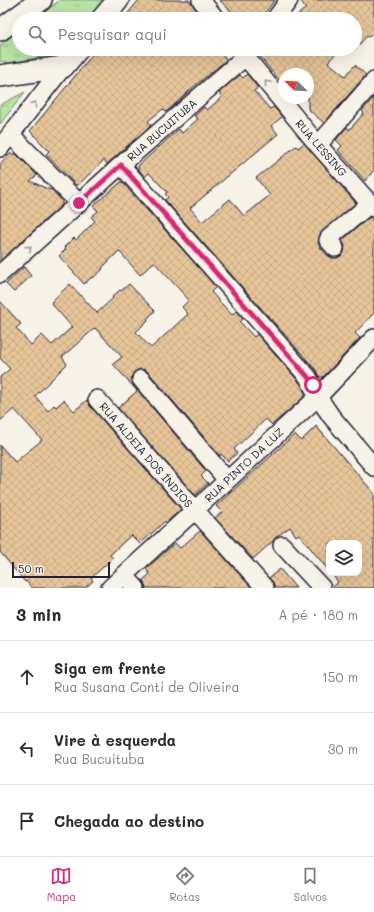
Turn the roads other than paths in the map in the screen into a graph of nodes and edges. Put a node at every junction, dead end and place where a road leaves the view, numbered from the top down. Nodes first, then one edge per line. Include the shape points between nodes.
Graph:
1 (41, 0) edge
2 (118, 0) edge
3 (201, 0) edge
4 (289, 0) edge
5 (25, 12) edge
6 (108, 12) edge
7 (210, 12) edge
8 (280, 12) edge
9 (12, 21) edge
10 (0, 30) edge
11 (72, 56) edge
12 (241, 56) edge
13 (248, 56) edge
14 (63, 67) junction
15 (1, 75) edge
16 (374, 81) edge
17 (5, 141) edge
18 (318, 145) junction
19 (121, 165) junction
20 (79, 203) junction
21 (372, 206) edge
22 (334, 248) dead end
23 (0, 274) edge
24 (374, 338) edge
25 (141, 379) dead end
26 (318, 397) junction
27 (97, 399) dead end
28 (374, 467) edge
29 (227, 480) junction
30 (194, 510) junction
31 (282, 545) dead end
32 (124, 575) junction
33 (110, 588) edge
34 (136, 588) edge
35 (265, 588) edge
36 (322, 588) edge

1 - 5 main road
2 - 6 main road
3 - 7 street
4 - 8 street
9 - 10 main road
11 - 14 main road
12 - 19 street, RUA BUCUITUBA
18 -> 13 street, RUA LESSING
14 - 15 main road
17 -> 14 street
16 - 18 street
17 - 20 street
18 - 21 street, RUA LESSING
19 - 20 street, RUA BUCUITUBA
19 - 26 street via 308,377
23 -> 20 street, RUA BUCUITUBA
21 - 22 street via 328,238
24 - 26 street, RUA PINTO DA LUZ
25 - 29 street
26 - 28 street
26 - 29 street, RUA PINTO DA LUZ
27 - 30 street, RUA ALDEIA DOS ÍNDIOS
29 - 30 street, RUA PINTO DA LUZ
30 - 32 street, RUA PINTO DA LUZ
30 - 35 street, RUA ALDEIA DOS ÍNDIOS
31 - 36 street
32 - 33 street, RUA PINTO DA LUZ
32 - 34 street

